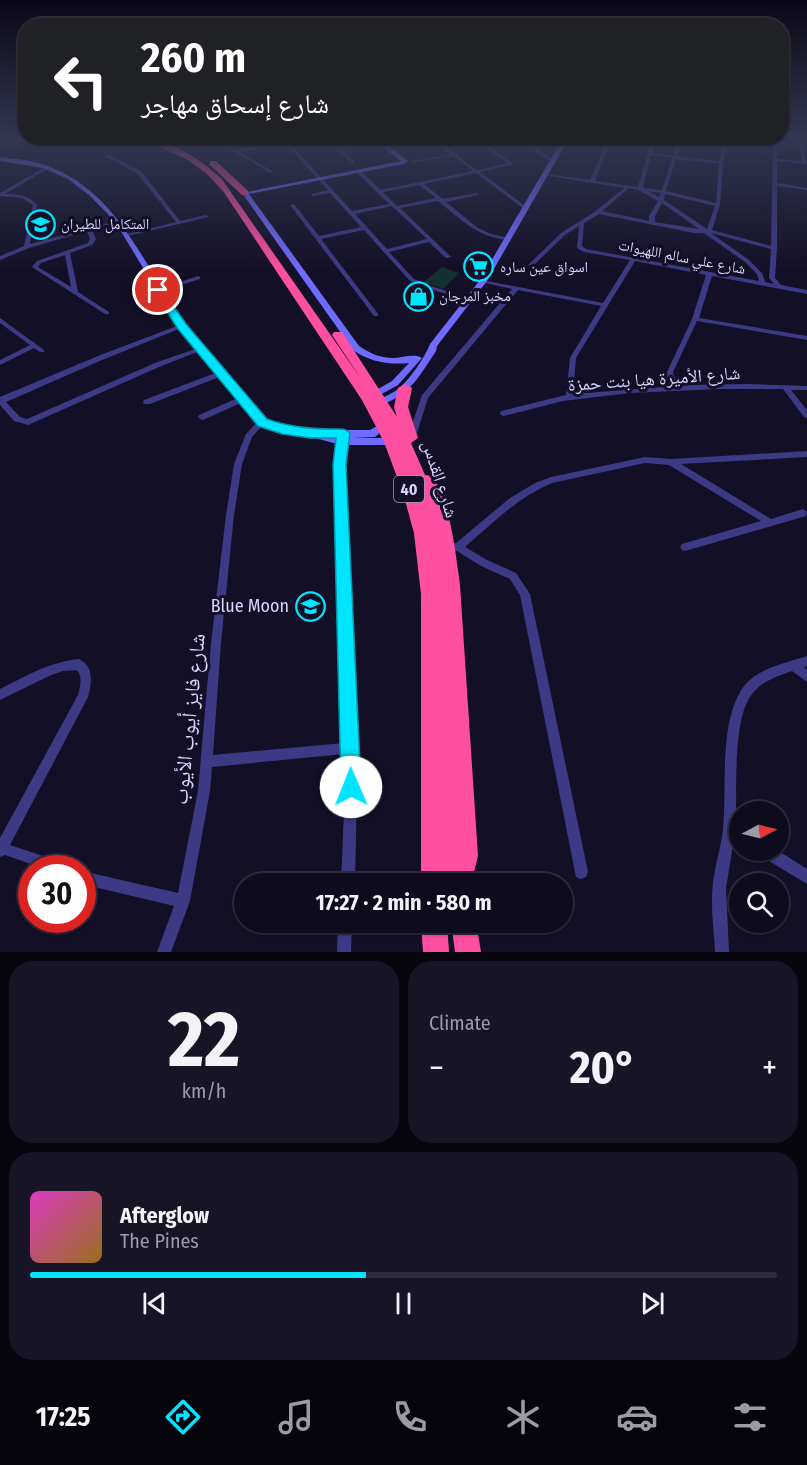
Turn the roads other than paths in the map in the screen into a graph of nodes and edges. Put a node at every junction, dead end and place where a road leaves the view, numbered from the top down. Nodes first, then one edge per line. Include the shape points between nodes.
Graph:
1 (21, 182) edge
2 (75, 182) edge
3 (147, 182) edge
4 (221, 182) edge
5 (233, 182) edge
6 (305, 182) edge
7 (324, 182) edge
8 (372, 182) edge
9 (490, 182) edge
10 (542, 182) edge
11 (595, 182) edge
12 (642, 182) edge
13 (667, 182) edge
14 (720, 182) edge
15 (420, 183) joint
16 (775, 184) joint
17 (628, 187) junction
18 (640, 189) junction
19 (807, 189) edge
20 (382, 191) junction
21 (332, 192) junction
22 (663, 192) junction
23 (0, 194) edge
24 (476, 194) dead end
25 (246, 195) junction
26 (314, 195) dead end
27 (441, 200) junction
28 (661, 200) junction
29 (292, 205) dead end
30 (718, 205) junction
31 (396, 206) junction
32 (526, 208) junction
33 (598, 212) junction
34 (351, 213) junction
35 (206, 217) dead end
36 (117, 221) junction
37 (582, 221) junction
38 (652, 222) junction
39 (179, 223) junction
40 (364, 228) junction
41 (89, 229) junction
42 (706, 232) junction
43 (129, 235) junction
44 (318, 238) junction
45 (508, 239) junction
46 (431, 240) junction
47 (27, 247) junction
48 (774, 248) junction
49 (67, 252) junction
50 (386, 252) junction
51 (448, 257) dead end
52 (0, 258) edge
53 (632, 261) junction
54 (531, 265) dead end
55 (709, 275) junction
56 (198, 278) dead end
57 (483, 281) junction
58 (762, 284) junction
59 (779, 287) junction
60 (515, 289) junction
61 (158, 290) junction
62 (807, 292) edge
63 (75, 293) junction
64 (470, 300) junction
65 (605, 305) junction
66 (107, 313) dead end
67 (376, 315) dead end
68 (695, 319) junction
69 (0, 320) edge
70 (182, 326) junction
71 (807, 338) edge
72 (33, 346) junction
73 (433, 346) junction
74 (200, 349) junction
75 (42, 351) dead end
76 (418, 358) junction
77 (0, 363) edge
78 (220, 374) junction
79 (784, 387) junction
80 (807, 387) edge
81 (405, 388) junction
82 (681, 388) junction
83 (569, 398) junction
84 (242, 399) junction
85 (375, 400) junction
86 (1, 401) edge
87 (147, 402) dead end
88 (504, 413) dead end
89 (807, 415) edge
90 (202, 417) dead end
91 (262, 422) junction
92 (383, 426) junction
93 (342, 437) junction
94 (411, 438) junction
95 (392, 442) junction
96 (807, 454) edge
97 (672, 462) junction
98 (803, 513) dead end
99 (769, 522) junction
100 (685, 547) dead end
101 (453, 548) junction
102 (807, 661) edge
103 (794, 666) junction
104 (807, 677) edge
105 (0, 695) edge
106 (350, 748) junction
107 (208, 761) junction
108 (734, 801) edge
109 (1, 849) edge
110 (729, 851) edge
111 (19, 855) edge
112 (782, 861) edge
113 (581, 872) dead end
114 (348, 873) edge
115 (433, 873) edge
116 (457, 873) edge
117 (461, 873) edge
118 (807, 877) edge
119 (96, 880) edge
120 (183, 901) junction
121 (345, 933) edge
122 (435, 933) edge
123 (465, 933) edge
124 (164, 952) edge
125 (344, 952) edge
126 (436, 952) edge
127 (468, 952) edge
128 (722, 952) edge

1 - 23 street
2 - 36 street
3 - 39 street
4 - 85 highway, شارع القدس / 40
5 - 25 highway
6 - 25 street
7 - 21 street
8 - 20 street
9 - 32 street
10 - 32 street
11 - 17 street
12 - 18 street
13 - 22 street
14 - 30 street
15 - 20 street
15 - 27 street
16 - 19 street
16 - 48 street
17 - 18 street
17 - 33 street
18 - 22 street
18 - 28 street
20 - 31 street
21 - 26 street
21 - 34 street
22 - 28 street
22 - 30 street
23 - 47 street via 33,201
24 - 27 street
25 - 76 street via 356,348 380,360
27 - 31 street
27 - 45 street via 476,230
28 - 38 street
28 - 42 street
29 - 44 street
30 - 42 street
31 - 34 street
31 - 46 street
32 - 45 street
33 - 37 street
33 - 38 street
34 - 40 street
35 - 39 street
36 - 41 street
36 - 43 street
37 - 53 street, شارع علي سالم اللهيوات via 579,247
37 - 54 street
38 - 42 street
39 - 43 street
40 - 44 street
40 - 50 street
41 - 47 street
41 - 49 street via 92,243
42 - 48 street
42 - 58 street via 755,269
43 - 61 street
44 - 67 street
45 - 57 street
46 - 50 street
46 - 51 street
47 - 52 street
48 - 59 street via 772,279
49 - 63 street
49 - 63 street via 35,267
50 - 64 street via 414,281
53 - 55 street, شارع علي سالم اللهيوات
53 - 65 street
55 - 58 street, شارع علي سالم اللهيوات
55 - 68 street
56 - 61 street
57 - 60 street
57 - 64 street
58 - 59 street, شارع علي سالم اللهيوات
59 - 62 street, شارع علي سالم اللهيوات
60 - 65 street
60 - 94 street via 424,397
61 - 70 street
63 - 66 street
64 - 73 street
65 - 83 street via 573,358
68 - 71 street
68 - 82 street via 670,372
69 - 72 street
70 - 74 street
70 - 86 street
72 - 75 street
72 - 77 street
73 - 76 street
73 - 81 street
74 - 78 street
74 - 86 street via 28,422 17,419
76 - 85 street
78 - 84 street
78 - 87 street
79 - 80 street, شارع الأميرة هيا بنت حمزة
79 - 82 street, شارع الأميرة هيا بنت حمزة
79 - 89 street
81 - 85 street via 393,398
81 - 94 highway via 401,407
82 - 83 street, شارع الأميرة هيا بنت حمزة
83 - 88 street, شارع الأميرة هيا بنت حمزة
84 - 90 street
84 - 91 street
85 - 92 highway, شارع القدس / 40
85 - 116 highway, شارع القدس / 40 via 417,476 436,553 450,819
91 - 93 street via 282,430
91 - 107 street, شارع فايز أيوب الأيوب via 246,441 235,482 216,643
92 - 93 street via 372,434
92 - 95 highway, شارع القدس / 40
93 - 95 street
93 - 106 street via 339,465
94 - 101 highway
95 - 115 highway, شارع القدس / 40 via 422,533 430,594
96 - 97 street
97 - 99 street
97 - 101 street via 637,461 539,484 516,497
98 - 99 street
99 - 100 street
101 - 113 street via 513,576 525,594
101 - 117 highway via 466,856
102 - 103 street
103 - 104 street
103 - 108 street via 772,672 756,682 739,705
105 - 109 street via 49,670 71,664 83,667 83,697
106 - 107 street
106 - 114 street
107 - 120 street, شارع فايز أيوب الأيوب
109 - 111 street
110 - 128 street via 719,888
112 - 118 street
119 - 120 street
120 - 124 street, شارع فايز أيوب الأيوب
121 - 125 street
122 - 126 highway
123 - 127 highway

